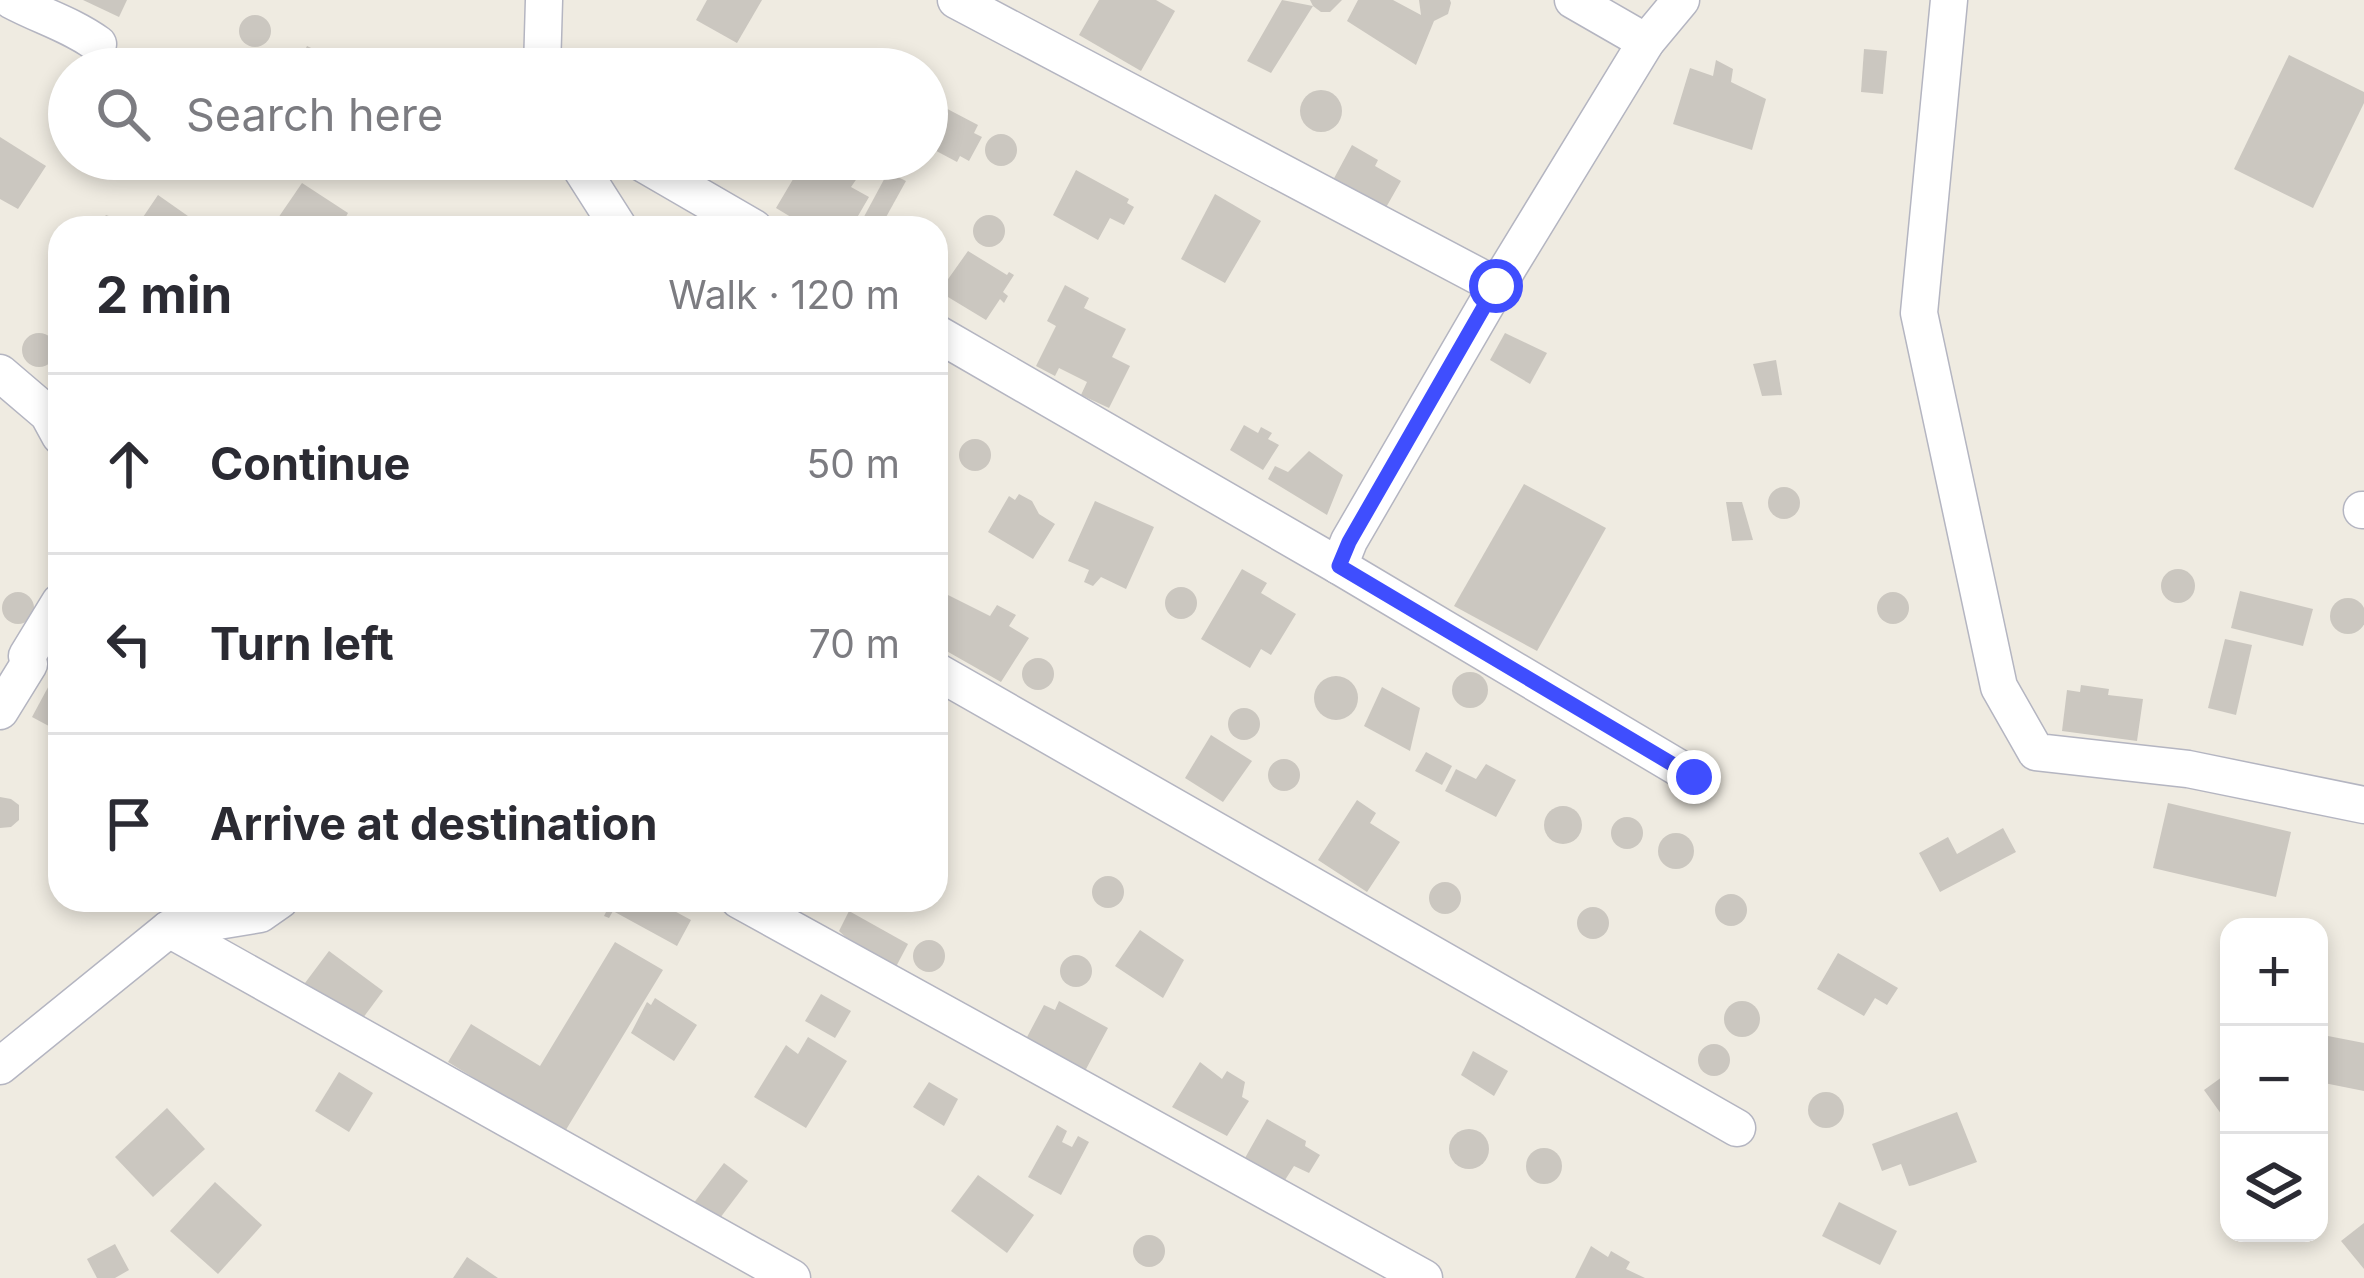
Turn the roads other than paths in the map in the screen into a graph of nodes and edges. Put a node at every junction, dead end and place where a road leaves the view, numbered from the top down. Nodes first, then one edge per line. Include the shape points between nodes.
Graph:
1 (11, 0) edge
2 (544, 0) edge
3 (956, 0) edge
4 (1573, 0) edge
5 (1681, 0) edge
6 (1949, 0) edge
7 (1646, 42) junction
8 (98, 44) dead end
9 (543, 48) edge
10 (589, 180) edge
11 (671, 180) edge
12 (612, 216) edge
13 (733, 216) edge
14 (1496, 286) junction
15 (948, 340) edge
16 (0, 374) edge
17 (48, 414) edge
18 (1339, 566) junction
19 (48, 622) edge
20 (948, 678) edge
21 (0, 711) edge
22 (1694, 777) dead end
23 (2364, 805) edge
24 (263, 912) edge
25 (761, 912) edge
26 (169, 929) junction
27 (0, 1066) edge
28 (1737, 1128) dead end
29 (792, 1278) edge
30 (1424, 1278) edge

1 - 8 street
2 - 9 street
3 - 14 street
4 - 7 street
5 - 7 street
6 - 23 street via 1919,313 1999,687 2036,752 2188,769
7 - 14 street
10 - 12 street
11 - 13 street
14 - 18 street
15 - 18 street
16 - 17 street
18 - 22 street
19 - 21 street
20 - 28 street
24 - 26 street
25 - 30 street
26 - 27 street
26 - 29 street

